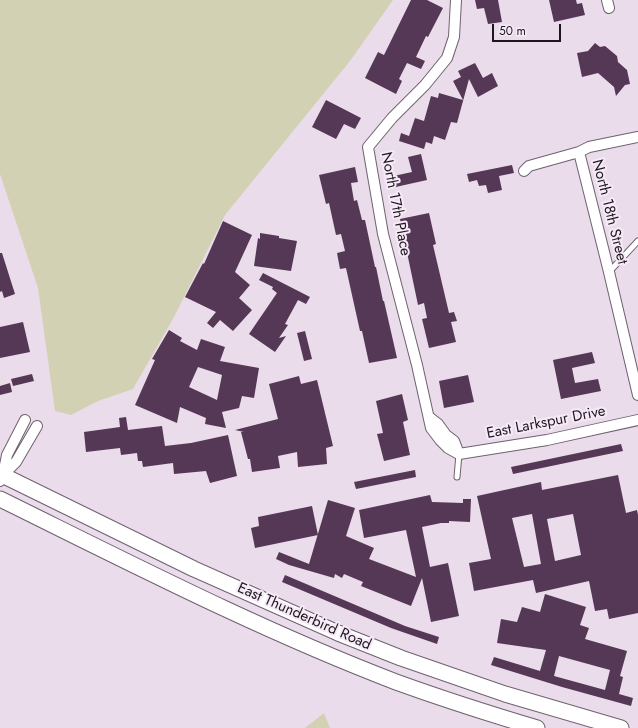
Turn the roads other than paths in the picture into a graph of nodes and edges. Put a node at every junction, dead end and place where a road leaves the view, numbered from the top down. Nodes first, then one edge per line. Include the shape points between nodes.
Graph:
1 (456, 0) edge
2 (638, 137) edge
3 (579, 152) junction
4 (524, 171) dead end
5 (638, 241) edge
6 (609, 272) junction
7 (638, 395) edge
8 (25, 420) dead end
9 (638, 420) edge
10 (37, 426) dead end
11 (459, 454) junction
12 (1, 477) edge
13 (457, 477) dead end
14 (0, 499) edge
15 (537, 728) edge
16 (621, 728) edge

1 - 11 street, North 17th Place via 454,38 447,58 368,147 384,234 429,417 454,441
2 - 3 street via 589,147
3 - 4 street via 529,166
3 - 6 street, North 18th Street
5 - 6 lane
6 - 7 street, North 18th Street
8 - 12 street via 7,455
9 - 11 street, East Larkspur Drive via 547,440
10 - 12 street via 16,462
11 - 13 lane
12 - 16 main road, East Thunderbird Road via 338,634 504,694
14 - 15 main road, East Thunderbird Road via 257,624 395,681

